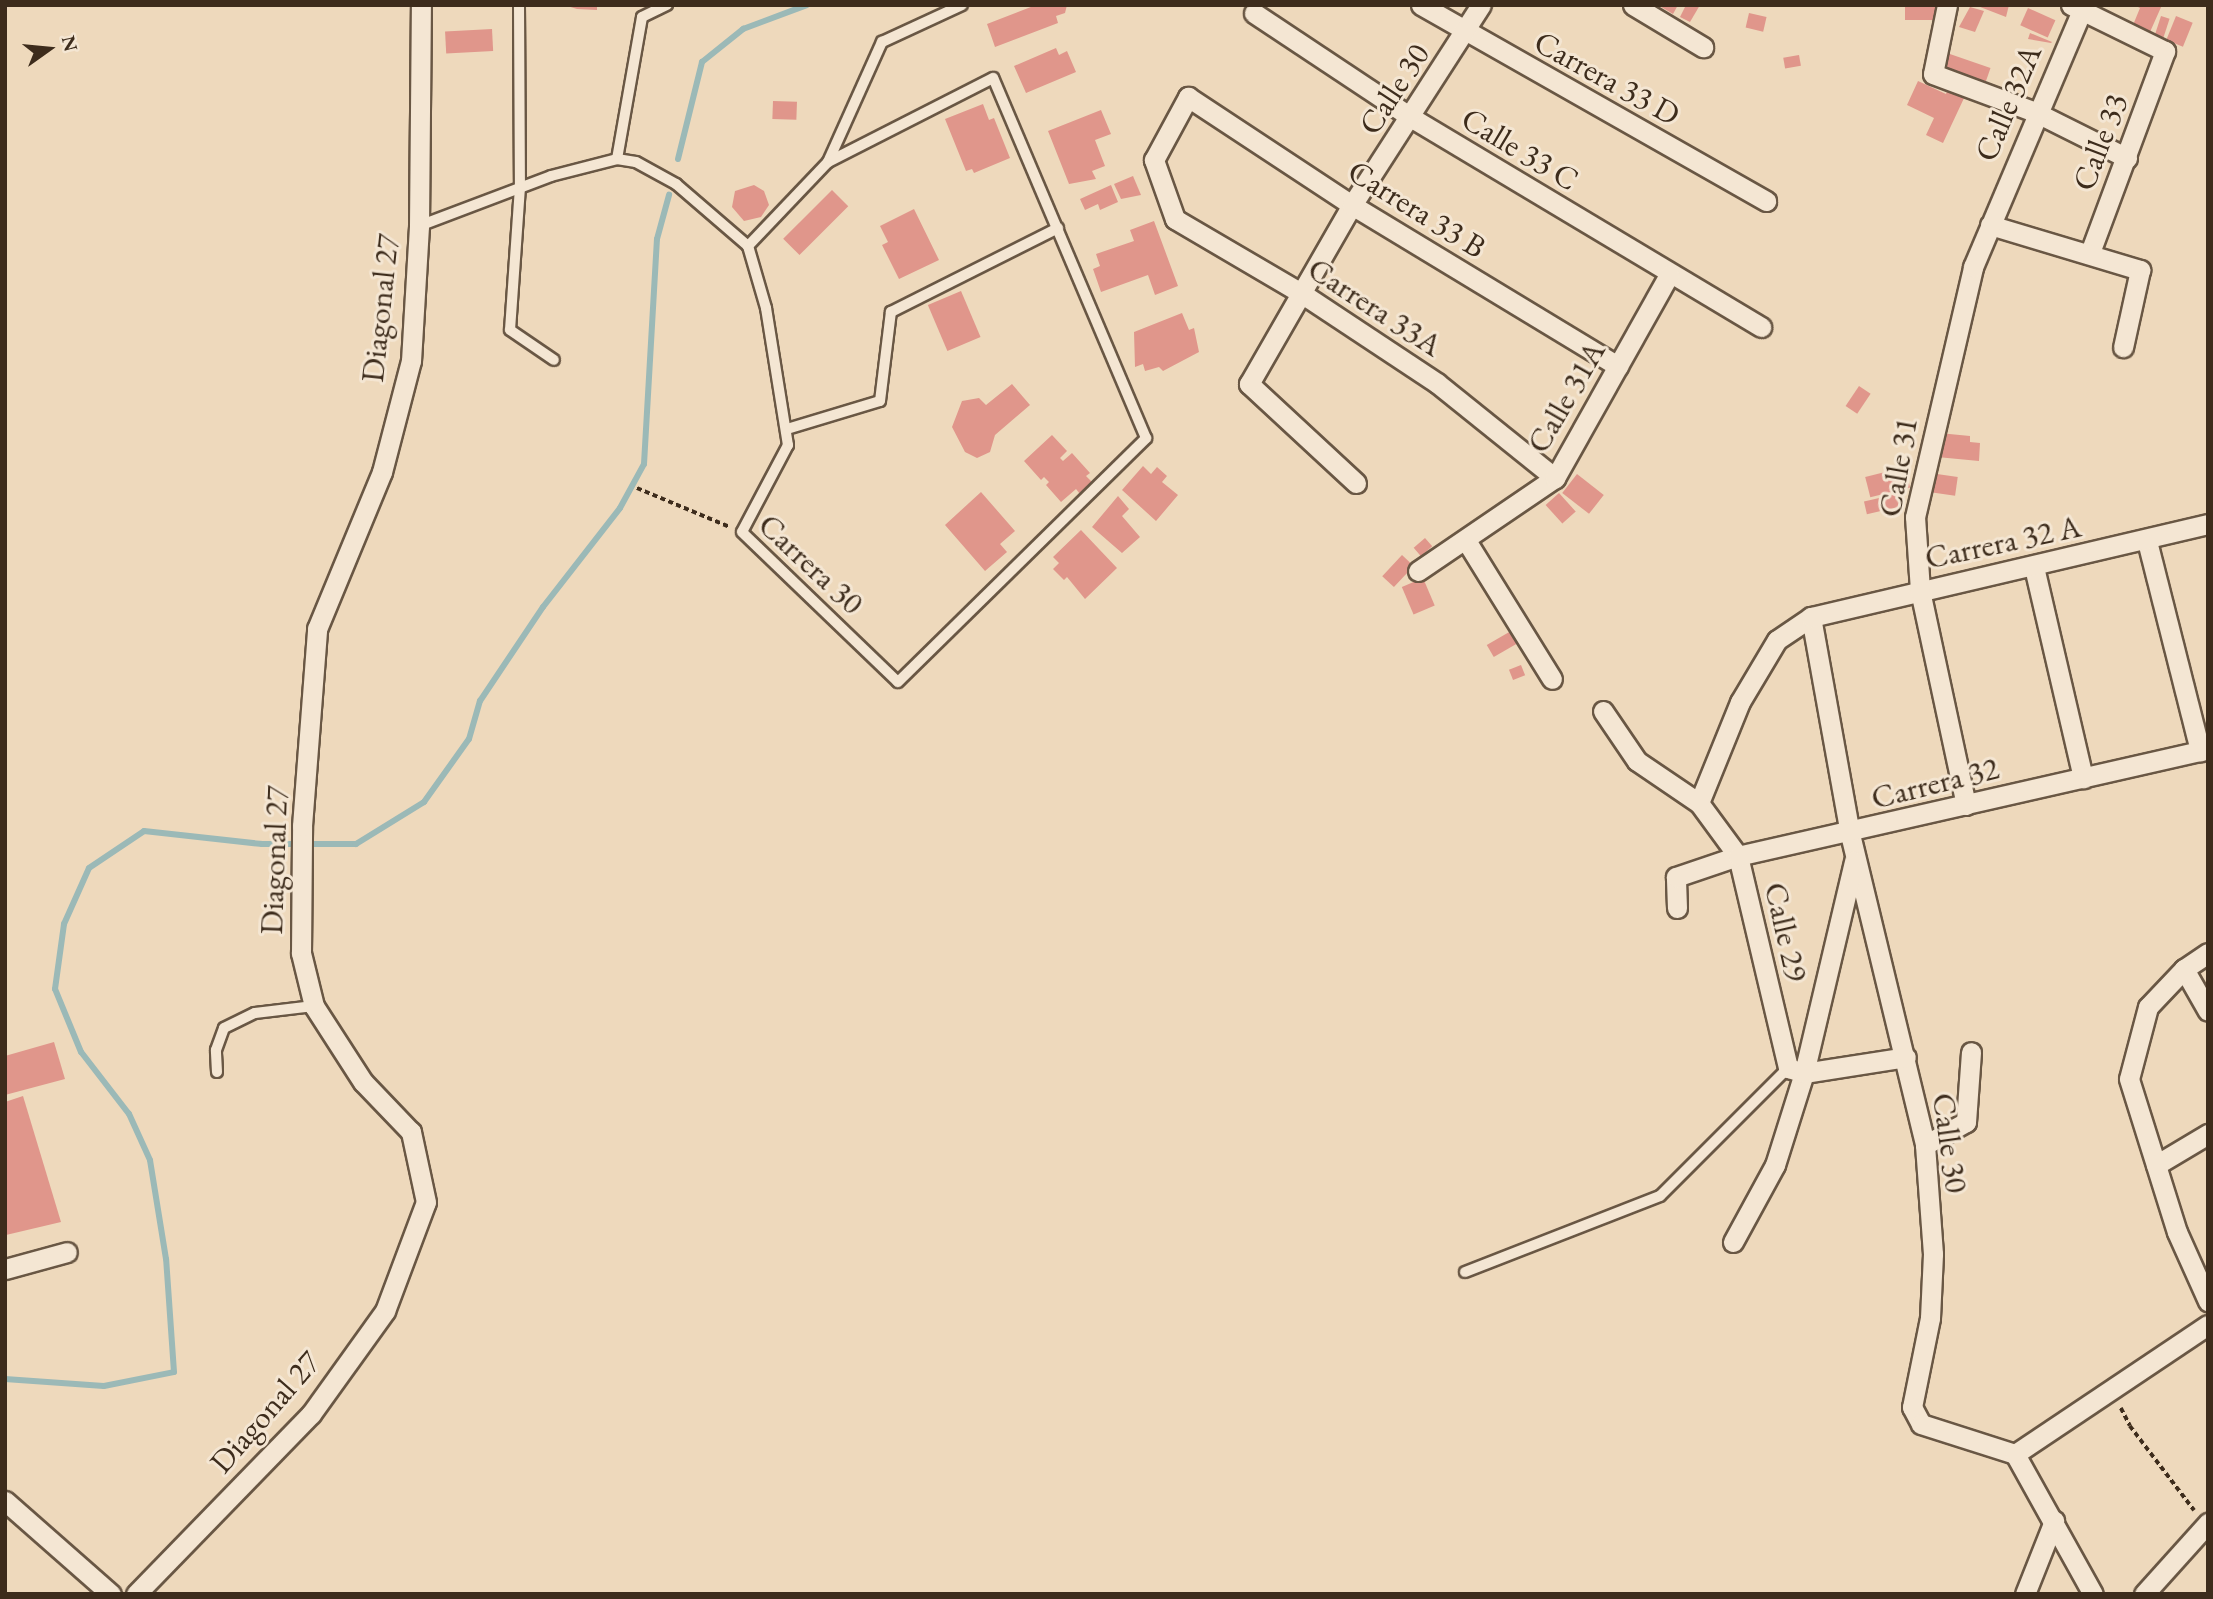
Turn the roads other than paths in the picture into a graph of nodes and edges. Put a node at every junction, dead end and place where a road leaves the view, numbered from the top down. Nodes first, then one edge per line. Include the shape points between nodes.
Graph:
1 (421, 5) edge
2 (519, 5) edge
3 (667, 5) edge
4 (962, 5) edge
5 (1421, 5) edge
6 (1480, 5) edge
7 (1633, 5) edge
8 (1947, 5) edge
9 (2079, 7) edge
10 (1254, 13) dead end
11 (1466, 33) junction
12 (1703, 47) dead end
13 (1188, 97) joint
14 (2035, 112) junction
15 (1412, 118) junction
16 (2127, 158) junction
17 (617, 159) junction
18 (828, 162) junction
19 (520, 187) junction
20 (1766, 201) dead end
21 (1352, 205) junction
22 (1990, 225) junction
23 (419, 226) junction
24 (1058, 228) junction
25 (748, 246) junction
26 (2090, 253) junction
27 (1669, 275) junction
28 (1301, 293) junction
29 (1761, 327) dead end
30 (2123, 348) dead end
31 (554, 360) dead end
32 (1618, 366) junction
33 (787, 429) junction
34 (1555, 478) junction
35 (1356, 483) dead end
36 (2208, 524) edge
37 (2147, 541) junction
38 (1467, 542) junction
39 (2034, 566) junction
40 (1418, 571) dead end
41 (1920, 590) junction
42 (1811, 617) junction
43 (1552, 679) dead end
44 (1603, 711) dead end
45 (2204, 750) edge
46 (2083, 778) junction
47 (1699, 803) junction
48 (1966, 805) junction
49 (1850, 834) junction
50 (1738, 856) junction
51 (1855, 857) junction
52 (1677, 908) dead end
53 (2208, 953) edge
54 (2184, 969) junction
55 (314, 1006) junction
56 (2208, 1011) edge
57 (1971, 1052) dead end
58 (1906, 1057) junction
59 (1796, 1070) junction
60 (217, 1072) dead end
61 (2208, 1135) edge
62 (1925, 1145) junction
63 (2156, 1165) junction
64 (1734, 1242) dead end
65 (67, 1252) dead end
66 (5, 1269) edge
67 (1465, 1272) dead end
68 (2208, 1301) edge
69 (2208, 1325) edge
70 (2015, 1454) junction
71 (5, 1501) edge
72 (2054, 1521) junction
73 (2207, 1524) edge
74 (111, 1594) edge
75 (136, 1594) edge
76 (2025, 1594) edge
77 (2093, 1594) edge
78 (2144, 1594) edge

1 - 23 street, Diagonal 27
2 - 19 lane
3 - 17 lane via 642,17
4 - 18 lane via 882,42
5 - 11 street, Carrera 33 D
6 - 11 street, Calle 30
7 - 12 street
8 - 14 street via 1933,74
9 - 14 street, Calle 32A
9 - 16 street, Calle 33 via 2165,51
10 - 15 street, Calle 33 C
11 - 15 street, Calle 30
11 - 20 street, Carrera 33 D
13 - 21 street, Carrera 33 B
13 - 28 street, Carrera 33A via 1154,160 1175,219
14 - 16 street
14 - 22 street, Calle 32A
15 - 21 street, Calle 30
15 - 27 street, Calle 33 C
16 - 26 street, Calle 33
17 - 19 lane
17 - 25 lane via 636,162 676,184
18 - 24 lane via 993,78
18 - 25 lane
19 - 23 lane
19 - 31 lane via 510,330
21 - 28 street, Calle 30
21 - 32 street, Carrera 33 B
22 - 26 street
22 - 41 street, Calle 31 via 1973,267 1915,517
23 - 55 street, Diagonal 27 via 411,361 382,472 317,629 301,874 301,953
24 - 33 lane via 891,312 880,401
24 - 33 lane, Carrera 30 via 1146,438 898,682 742,531 788,445
25 - 33 lane via 766,308
26 - 30 street via 2140,270
27 - 29 street, Calle 33 C
27 - 32 street, Calle 31A
28 - 34 street, Carrera 33A via 1437,383
28 - 35 street, Calle 30 via 1249,384
32 - 34 street, Calle 31A
34 - 38 street, Calle 31A
36 - 37 street, Carrera 32 A
37 - 39 street, Carrera 32 A
37 - 45 street
38 - 40 street, Calle 31A
38 - 43 street
39 - 41 street, Carrera 32 A
39 - 46 street
41 - 42 street, Carrera 32 A
41 - 48 street, Calle 31
42 - 47 street via 1777,640 1740,702
42 - 49 street, Calle 30
44 - 47 street, Calle 29 via 1637,761
45 - 46 street, Carrera 32
46 - 48 street, Carrera 32
47 - 50 street, Calle 29
48 - 49 street, Carrera 32
49 - 50 street, Carrera 32
49 - 51 street, Calle 30
50 - 52 street, Carrera 32 via 1676,877
50 - 59 street, Calle 29
51 - 58 street, Calle 30
51 - 59 street
53 - 54 street
54 - 56 street
54 - 63 street via 2148,1007 2129,1079
55 - 60 lane via 255,1013 224,1028 216,1050
55 - 75 street, Diagonal 27 via 363,1082 411,1132 426,1202 385,1311 311,1414
57 - 62 street via 1966,1122
58 - 59 street
58 - 62 street, Calle 30
59 - 64 street via 1775,1165
59 - 67 lane via 1660,1196
61 - 63 street
62 - 70 street, Calle 30 via 1933,1254 1930,1318 1912,1407 1921,1424
63 - 68 street via 2177,1232
65 - 66 street
69 - 70 street
70 - 72 street
71 - 74 street
72 - 76 street
72 - 77 street
73 - 78 street

